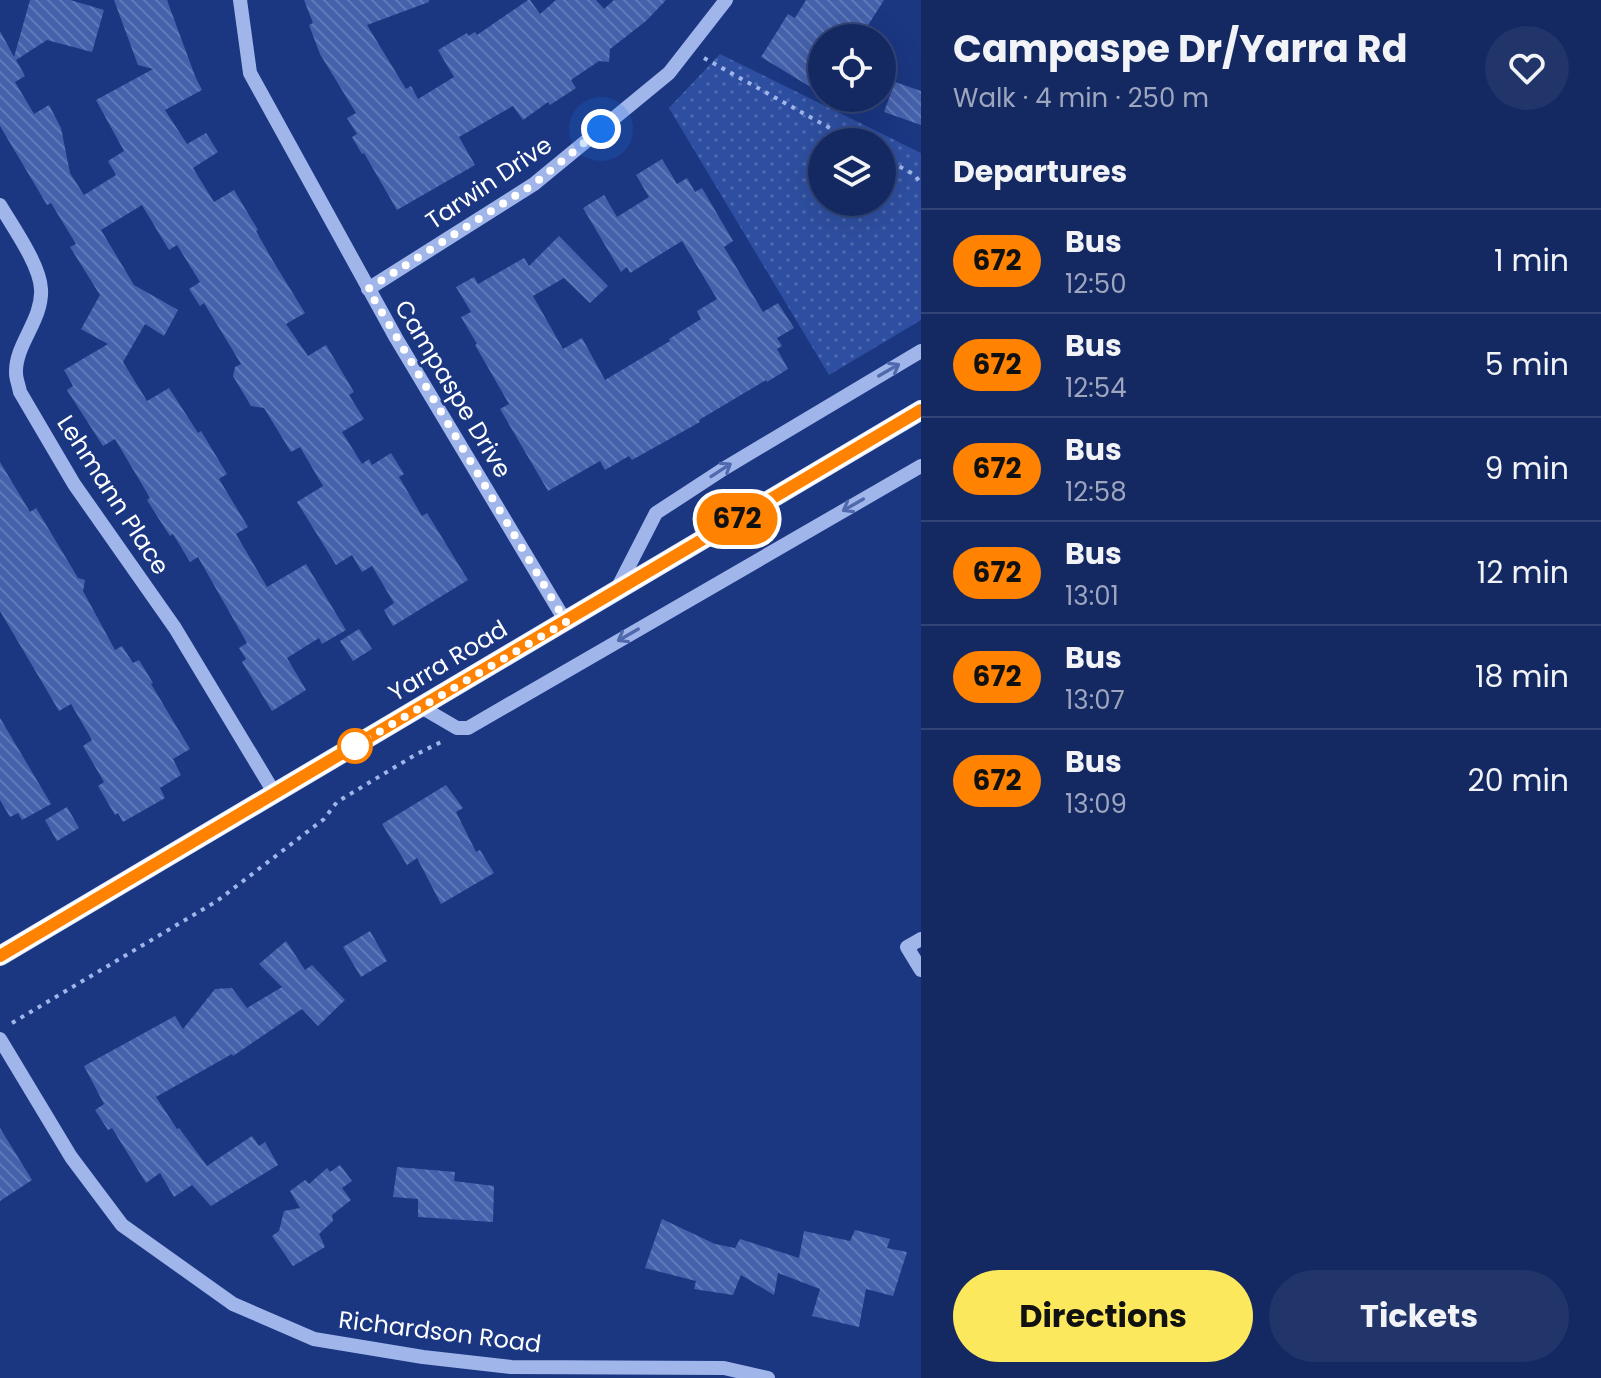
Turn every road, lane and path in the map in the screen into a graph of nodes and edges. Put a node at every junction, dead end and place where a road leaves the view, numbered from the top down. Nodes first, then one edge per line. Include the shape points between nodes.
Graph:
1 (240, 0) edge
2 (726, 0) edge
3 (688, 49) junction
4 (830, 128) edge
5 (896, 165) edge
6 (921, 184) edge
7 (0, 205) edge
8 (368, 289) junction
9 (921, 351) edge
10 (921, 410) edge
11 (921, 466) edge
12 (616, 591) junction
13 (566, 622) junction
14 (421, 707) junction
15 (468, 728) junction
16 (275, 794) junction
17 (921, 939) edge
18 (0, 956) edge
19 (921, 970) edge
20 (0, 1030) edge
21 (0, 1039) edge
22 (768, 1378) edge

1 - 8 street, Campaspe Drive via 250,73
2 - 3 street, Tarwin Drive
3 - 4 path
3 - 8 street, Tarwin Drive via 669,73 534,184
5 - 6 path
7 - 16 street, Lehmann Place via 39,274 42,292 18,359 20,392 74,484 175,628
8 - 13 street, Campaspe Drive
12 -> 9 street via 656,513
10 - 12 main road, Yarra Road
11 -> 15 street
12 - 13 main road, Yarra Road
13 - 14 main road, Yarra Road
14 - 15 street via 457,728
14 - 16 main road, Yarra Road
15 - 20 path via 337,802 324,819 217,901
16 - 18 main road, Yarra Road
17 - 19 street via 907,947
21 - 22 street, Richardson Road via 71,1157 122,1225 233,1304 314,1339 423,1357 511,1367 724,1368

